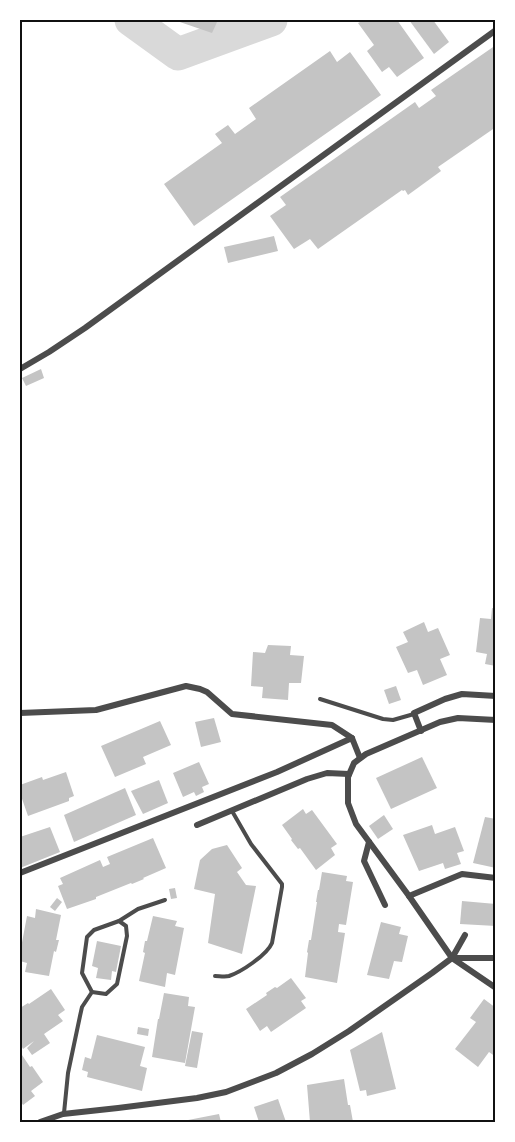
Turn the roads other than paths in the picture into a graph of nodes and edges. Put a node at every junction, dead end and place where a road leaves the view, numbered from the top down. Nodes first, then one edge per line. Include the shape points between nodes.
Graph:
1 (495, 30) edge
2 (20, 369) edge
3 (495, 696) edge
4 (320, 699) dead end
5 (20, 713) edge
6 (414, 713) junction
7 (495, 720) edge
8 (421, 730) junction
9 (352, 738) junction
10 (360, 758) junction
11 (349, 774) junction
12 (231, 811) junction
13 (196, 825) dead end
14 (369, 842) junction
15 (20, 873) edge
16 (495, 878) edge
17 (409, 896) junction
18 (165, 900) dead end
19 (385, 905) dead end
20 (119, 921) junction
21 (465, 935) dead end
22 (452, 958) junction
23 (495, 958) edge
24 (215, 976) dead end
25 (495, 988) edge
26 (93, 992) junction
27 (63, 1114) junction
28 (40, 1122) edge

1 - 2 street via 85,328
3 - 6 street via 462,694
4 - 6 lane via 383,719
5 - 9 street via 96,710 186,686 207,692 232,714 332,725
6 - 8 street
7 - 8 street via 458,718
8 - 10 street
9 - 10 street
9 - 15 street via 277,772
10 - 11 street
11 - 12 street via 327,773 307,779
11 - 14 street via 348,803
12 - 13 street
12 - 24 lane via 282,887 270,950 228,976
14 - 17 street
14 - 19 street via 364,861
16 - 17 street via 462,874
17 - 22 street
18 - 20 lane via 138,909
20 - 26 lane via 87,936 82,973
20 - 26 lane via 126,926 127,936 117,984 106,994
21 - 22 street
22 - 23 street
22 - 25 street
22 - 27 street via 349,1031 276,1073 217,1094
26 - 27 lane via 82,1007
27 - 28 street

